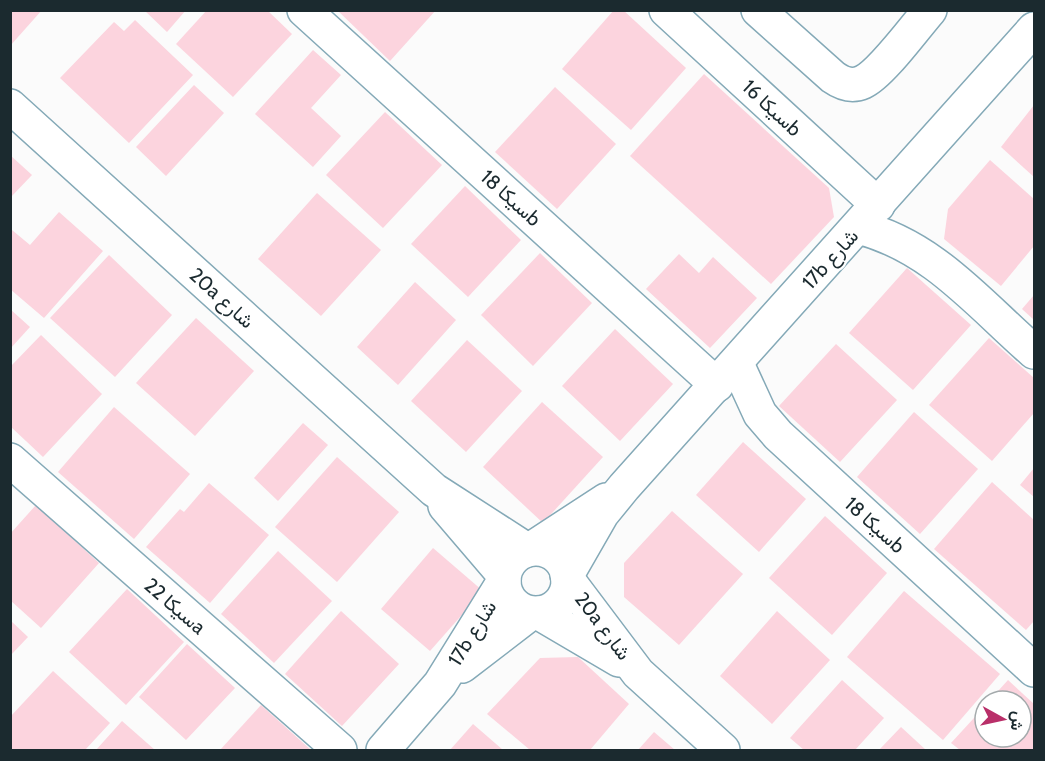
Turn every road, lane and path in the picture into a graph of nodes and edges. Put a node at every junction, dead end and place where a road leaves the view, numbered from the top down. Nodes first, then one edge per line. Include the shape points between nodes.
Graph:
1 (304, 10) edge
2 (666, 10) edge
3 (758, 10) edge
4 (930, 10) edge
5 (1035, 29) edge
6 (10, 106) edge
7 (868, 216) junction
8 (1035, 352) edge
9 (727, 374) junction
10 (10, 460) edge
11 (624, 487) junction
12 (434, 490) junction
13 (529, 549) junction
14 (568, 577) junction
15 (504, 578) junction
16 (535, 613) junction
17 (1035, 669) edge
18 (638, 673) junction
19 (440, 684) junction
20 (340, 750) edge
21 (383, 750) edge
22 (723, 750) edge

1 - 9 street, سيكا 18b
2 - 7 street, سيكا 16b
3 - 4 street via 833,77 852,85 871,77
5 - 7 street, 17b شارع
6 - 12 street, 20a شارع
7 - 8 street, سيكا 16b via 885,234 933,261
7 - 9 street, 17b شارع
9 - 11 street, 17b شارع
9 - 17 street, سيكا 18b via 778,435
10 - 20 street, سيكا 22a
11 - 13 street, 17b شارع
11 - 14 street, 17b شارع via 602,514
12 - 13 street, 20a شارع
12 - 15 street, 20a شارع
13 - 14 street via 543,549 555,555
13 - 15 street via 508,564
14 - 16 street via 567,589 557,606
14 - 18 street, 20a شارع
15 - 16 street via 512,602
15 - 19 street, 17b شارع
16 - 18 street, 20a شارع
16 - 19 street, 17b شارع
18 - 22 street, 20a شارع
19 - 21 street, 17b شارع

